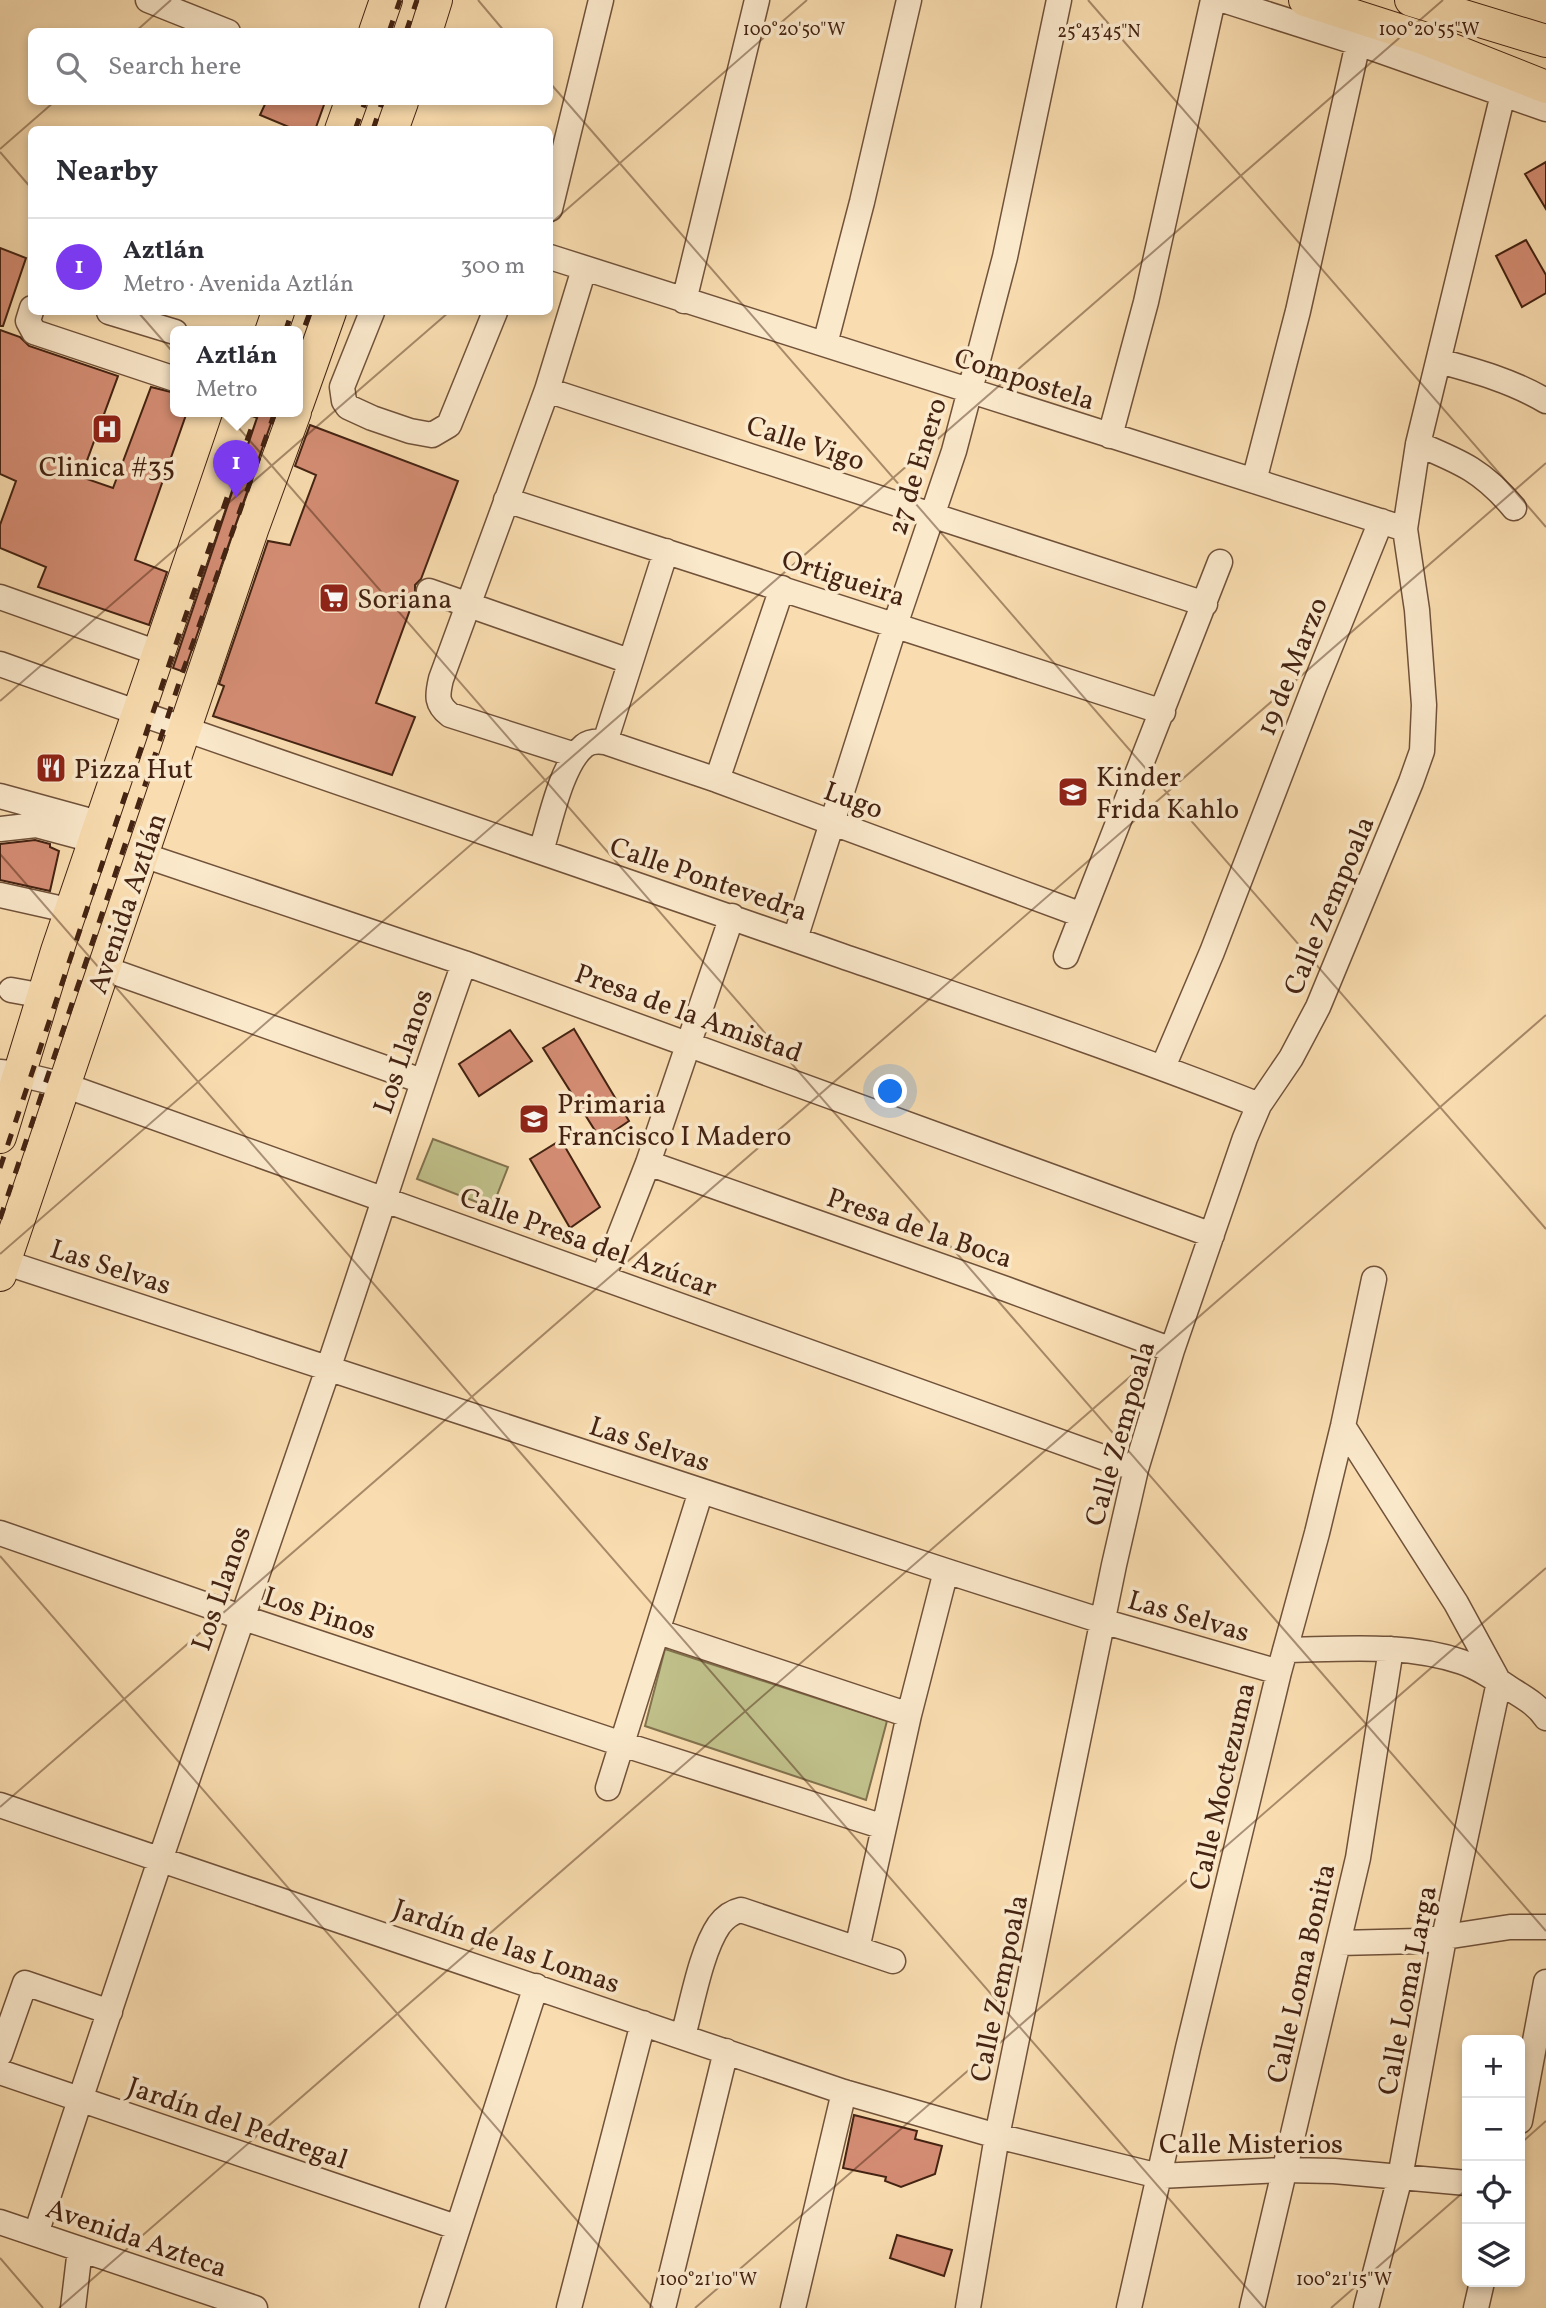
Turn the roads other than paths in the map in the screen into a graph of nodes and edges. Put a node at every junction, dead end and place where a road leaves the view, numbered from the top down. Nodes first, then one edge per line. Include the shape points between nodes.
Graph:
1 (148, 0) edge
2 (386, 0) edge
3 (436, 0) edge
4 (601, 0) edge
5 (757, 0) edge
6 (909, 0) edge
7 (1059, 0) edge
8 (1213, 0) edge
9 (1223, 0) edge
10 (1305, 0) edge
11 (1411, 0) edge
12 (1460, 0) edge
13 (200, 9) edge
14 (223, 28) edge
15 (376, 28) edge
16 (427, 28) edge
17 (1546, 28) edge
18 (1546, 41) edge
19 (1358, 43) junction
20 (1546, 87) edge
21 (1503, 94) junction
22 (350, 105) edge
23 (401, 105) edge
24 (1546, 109) edge
25 (342, 126) edge
26 (393, 126) edge
27 (553, 197) edge
28 (553, 258) edge
29 (584, 269) junction
30 (684, 301) junction
31 (30, 315) edge
32 (119, 315) edge
33 (329, 315) edge
34 (494, 315) edge
35 (368, 323) edge
36 (170, 330) edge
37 (825, 344) junction
38 (318, 348) junction
39 (1439, 361) junction
40 (170, 377) edge
41 (303, 389) edge
42 (547, 390) junction
43 (969, 392) junction
44 (1546, 401) edge
45 (239, 417) edge
46 (293, 417) edge
47 (1110, 436) junction
48 (1418, 444) junction
49 (1254, 481) junction
50 (506, 500) junction
51 (1514, 508) dead end
52 (933, 515) junction
53 (1381, 522) junction
54 (1405, 529) junction
55 (666, 551) junction
56 (1220, 562) dead end
57 (782, 588) junction
58 (429, 591) dead end
59 (0, 597) edge
60 (470, 604) junction
61 (1205, 604) junction
62 (895, 625) junction
63 (158, 653) junction
64 (629, 661) junction
65 (0, 664) edge
66 (1163, 712) junction
67 (138, 714) junction
68 (184, 730) junction
69 (605, 742) junction
70 (575, 755) junction
71 (717, 780) junction
72 (0, 796) edge
73 (833, 824) junction
74 (0, 829) edge
75 (99, 833) junction
76 (541, 851) junction
77 (143, 855) junction
78 (0, 895) edge
79 (72, 911) junction
80 (1082, 915) junction
81 (732, 916) junction
82 (795, 939) junction
83 (1066, 957) dead end
84 (464, 963) junction
85 (103, 968) junction
86 (11, 990) dead end
87 (44, 996) junction
88 (689, 1044) junction
89 (1163, 1067) junction
90 (10, 1073) edge
91 (422, 1081) junction
92 (64, 1084) junction
93 (1259, 1105) junction
94 (0, 1137) edge
95 (648, 1163) junction
96 (384, 1200) junction
97 (1212, 1235) junction
98 (2, 1269) edge
99 (603, 1278) junction
100 (1374, 1279) dead end
101 (1172, 1350) junction
102 (327, 1369) junction
103 (1343, 1426) junction
104 (1136, 1469) junction
105 (701, 1491) junction
106 (0, 1533) edge
107 (946, 1571) junction
108 (241, 1617) junction
109 (1102, 1621) junction
110 (659, 1632) junction
111 (1391, 1649) junction
112 (1282, 1661) junction
113 (1499, 1682) junction
114 (1544, 1710) edge
115 (909, 1715) junction
116 (622, 1744) junction
117 (608, 1788) dead end
118 (0, 1805) edge
119 (884, 1827) junction
120 (162, 1859) junction
121 (1546, 1927) edge
122 (1444, 1938) junction
123 (1339, 1942) junction
124 (857, 1949) junction
125 (893, 1961) dead end
126 (1546, 1982) edge
127 (536, 1986) junction
128 (110, 2012) junction
129 (643, 2023) junction
130 (682, 2036) junction
131 (726, 2051) junction
132 (0, 2053) edge
133 (0, 2072) edge
134 (844, 2092) junction
135 (1524, 2098) edge
136 (80, 2100) junction
137 (997, 2136) junction
138 (1283, 2170) junction
139 (1159, 2176) junction
140 (1400, 2177) junction
141 (1462, 2183) edge
142 (0, 2222) edge
143 (457, 2227) junction
144 (36, 2234) junction
145 (80, 2249) junction
146 (1481, 2287) edge
147 (194, 2298) edge
148 (73, 2308) edge
149 (255, 2308) edge
150 (432, 2308) edge
151 (569, 2308) edge
152 (663, 2308) edge
153 (793, 2308) edge
154 (968, 2308) edge
155 (1129, 2308) edge
156 (1252, 2308) edge
157 (1366, 2308) edge
158 (1475, 2308) edge

1 - 13 street
2 - 15 main road
3 - 16 main road
4 - 27 street
5 - 30 street
6 - 37 street
7 - 43 street, 27 de Enero via 1005,257
8 - 47 street via 1146,302
9 - 19 street
10 - 20 main road via 1420,37
11 - 18 main road
12 - 17 street
13 - 14 street
19 - 21 street
19 - 49 street via 1298,311
21 - 24 street
21 - 39 street
22 - 25 main road
23 - 26 main road
28 - 29 street, Compostela
29 - 30 street, Compostela
29 - 42 street
30 - 37 street, Compostela
31 - 40 street via 34,332
32 - 36 street
33 - 38 main road
34 - 35 street via 449,425 432,435 372,418 344,401 342,387
35 - 38 street
37 - 43 street, Compostela
38 - 41 main road
39 - 44 street via 1488,374
39 - 48 street
42 - 50 street
42 - 52 street, Calle Vigo
43 - 47 street, Compostela
43 - 52 street, 27 de Enero
45 - 63 main road, Avenida Aztlán
46 - 68 main road, Avenida Aztlán
47 - 49 street, Compostela
48 - 51 street via 1463,462
48 - 54 street
49 - 53 street, Compostela
50 - 55 street, Ortigueira
50 - 60 street
52 - 61 street, Calle Vigo
52 - 62 street, 27 de Enero
53 - 54 street, Compostela
53 - 89 street, 19 de Marzo
54 - 93 street, Calle Zempoala via 1417,610 1424,705 1422,751 1318,1007
55 - 57 street, Ortigueira
55 - 64 street
56 - 61 street
57 - 62 street, Ortigueira
57 - 71 street
58 - 60 street
59 - 63 street
60 - 64 street
60 - 70 street via 441,680 439,704 450,715
61 - 66 street
62 - 66 street, Ortigueira
62 - 73 street, 27 de Enero
63 - 67 main road, Avenida Aztlán
64 - 69 street
65 - 67 street, Calle Pontevedra
66 - 80 street
67 - 68 street, Calle Pontevedra
67 - 75 main road, Avenida Aztlán
68 - 76 street, Calle Pontevedra
68 - 77 main road, Avenida Aztlán
69 - 70 street via 590,742
69 - 71 street, Lugo
70 - 76 street
71 - 73 street, Lugo
72 - 75 street
73 - 80 street, Lugo
73 - 82 street, 27 de Enero
74 - 75 street via 36,825
75 - 79 main road, Avenida Aztlán
76 - 81 street, Calle Pontevedra
77 - 84 street, Presa de la Amistad
77 - 85 main road, Avenida Aztlán
78 - 79 street
79 - 87 main road, Avenida Aztlán
80 - 83 street
81 - 82 street, Calle Pontevedra
81 - 88 street
82 - 89 street, Calle Pontevedra
84 - 88 street, Presa de la Amistad
84 - 91 street, Los Llanos
85 - 91 street
85 - 92 main road, Avenida Aztlán
86 - 87 street
87 - 90 main road, Avenida Aztlán
88 - 95 street
88 - 97 street, Presa de la Amistad
89 - 93 street, Calle Pontevedra
90 - 92 street, Calle Presa del Azúcar
90 - 94 main road, Avenida Aztlán
91 - 96 street, Los Llanos
92 - 96 street, Calle Presa del Azúcar
92 - 98 main road, Avenida Aztlán
93 - 97 street, Calle Zempoala
95 - 99 street
95 - 101 street, Presa de la Boca
96 - 99 street, Calle Presa del Azúcar
96 - 102 street, Los Llanos
97 - 101 street, Calle Zempoala
98 - 102 street, Las Selvas
99 - 104 street, Calle Presa del Azúcar
100 - 103 street, Calle Moctezuma
101 - 104 street, Calle Zempoala
102 - 105 street, Las Selvas
102 - 108 street, Los Llanos
103 - 112 street, Calle Moctezuma
103 - 113 street via 1455,1603
104 - 109 street, Calle Zempoala
105 - 107 street, Las Selvas
105 - 110 street
106 - 108 street, Los Pinos
107 - 109 street, Las Selvas
107 - 115 street
108 - 116 street, Los Pinos
108 - 120 street, Los Llanos
109 - 112 street, Las Selvas
109 - 137 street, Calle Zempoala
110 - 115 street
110 - 116 street
111 - 112 street, Las Selvas
111 - 113 street, Las Selvas via 1461,1662
111 - 123 street, Calle Loma Bonita via 1377,1752
112 - 139 street, Calle Moctezuma
113 - 114 street, Las Selvas
113 - 122 street, Calle Loma Larga
115 - 119 street
116 - 117 street
116 - 119 street, Los Pinos
118 - 120 street, Jardín de las Lomas
119 - 124 street
120 - 127 street, Jardín de las Lomas
120 - 128 street, Los Llanos
121 - 122 street via 1510,1927
122 - 123 street
122 - 140 street, Calle Loma Larga
123 - 138 street, Calle Loma Bonita
124 - 125 street
124 - 130 street via 741,1910 729,1914 716,1931
126 - 135 street
127 - 129 street, Jardín de las Lomas
127 - 143 street
128 - 132 street via 25,1983
128 - 136 street, Los Llanos
129 - 130 street, Jardín de las Lomas
129 - 151 street
130 - 131 street, Jardín de las Lomas
131 - 134 street, Jardín de las Lomas
131 - 152 street
133 - 136 street, Jardín del Pedregal
134 - 137 street, Jardín de las Lomas
134 - 153 street
136 - 143 street, Jardín del Pedregal
136 - 144 street, Los Llanos
137 - 139 street, Calle Misterios
137 - 154 street, Calle Zempoala
138 - 139 street, Calle Misterios
138 - 140 street, Calle Misterios
138 - 156 street, Calle Loma Bonita
139 - 155 street, Calle Moctezuma
140 - 141 street, Calle Misterios
140 - 157 street, Calle Loma Larga
142 - 144 street, Avenida Azteca
143 - 150 street
144 - 145 street, Avenida Azteca
145 - 147 street, Avenida Azteca
145 - 148 street
146 - 158 street
147 - 149 street, Avenida Azteca

